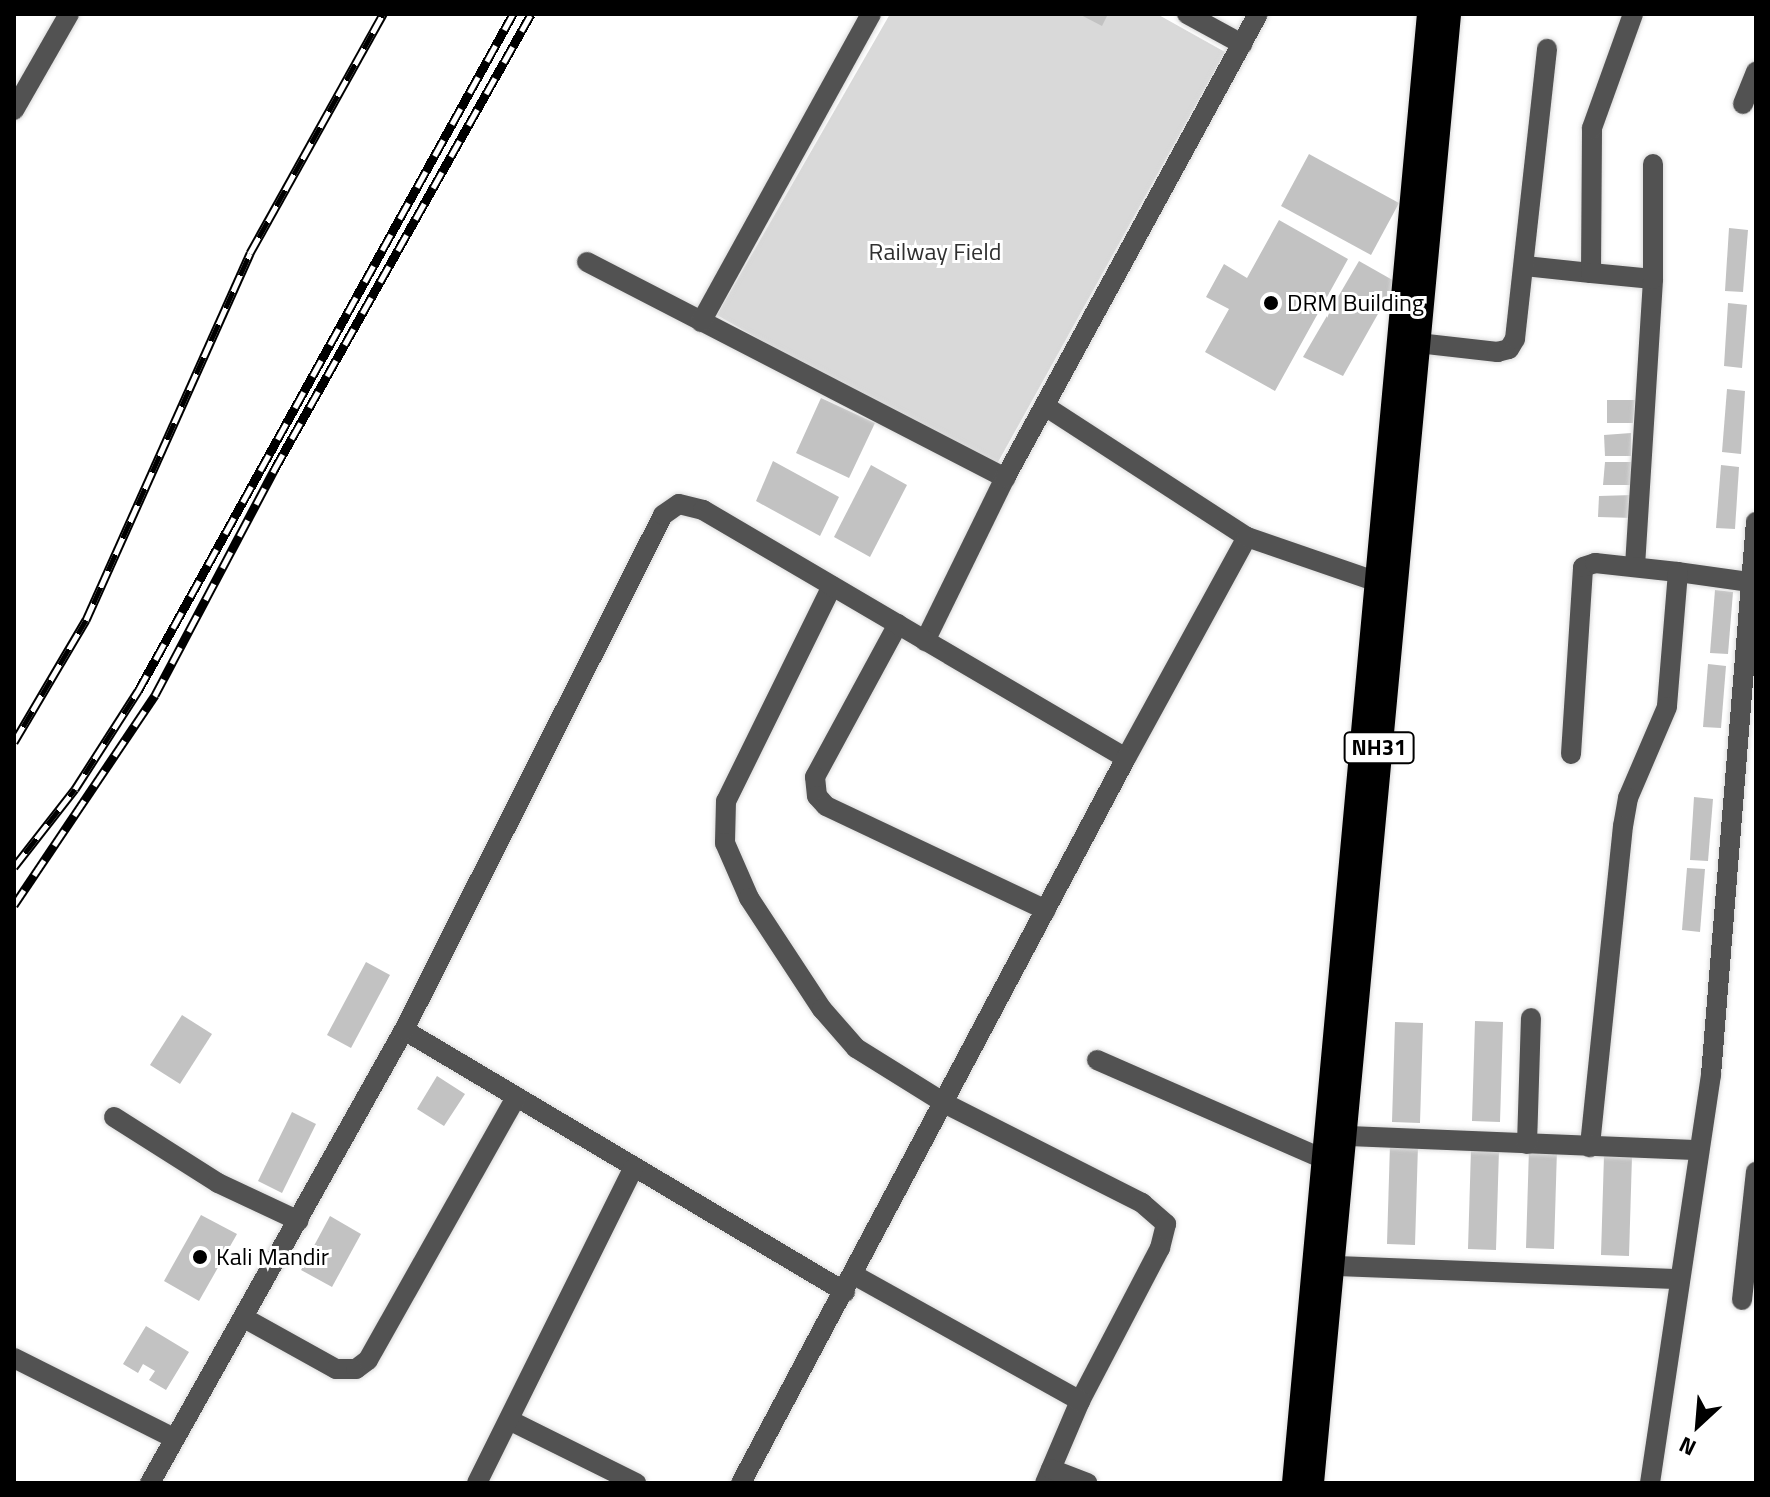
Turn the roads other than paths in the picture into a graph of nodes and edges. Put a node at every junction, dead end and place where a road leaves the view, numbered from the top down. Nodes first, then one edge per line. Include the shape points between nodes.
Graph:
1 (69, 14) edge
2 (871, 14) edge
3 (1187, 14) edge
4 (1258, 14) edge
5 (1429, 14) edge
6 (1449, 14) edge
7 (1633, 14) edge
8 (1242, 44) junction
9 (1547, 49) dead end
10 (1756, 72) edge
11 (1743, 104) dead end
12 (14, 110) edge
13 (1653, 164) dead end
14 (587, 262) dead end
15 (1525, 266) junction
16 (1591, 273) junction
17 (1653, 279) junction
18 (701, 322) junction
19 (1418, 343) junction
20 (1045, 406) junction
21 (1005, 478) junction
22 (1756, 522) edge
23 (1247, 537) junction
24 (1635, 566) junction
25 (1678, 572) junction
26 (1375, 581) junction
27 (1754, 582) edge
28 (832, 586) junction
29 (898, 624) junction
30 (925, 641) junction
31 (1571, 754) dead end
32 (1126, 758) junction
33 (1746, 760) edge
34 (1046, 910) junction
35 (1531, 1018) dead end
36 (404, 1030) junction
37 (1097, 1060) dead end
38 (516, 1097) junction
39 (946, 1104) junction
40 (114, 1117) dead end
41 (1346, 1136) junction
42 (1527, 1144) junction
43 (1590, 1147) junction
44 (1697, 1150) junction
45 (1324, 1159) junction
46 (633, 1169) junction
47 (1756, 1172) edge
48 (299, 1221) junction
49 (1334, 1266) junction
50 (1678, 1279) junction
51 (849, 1283) junction
52 (1742, 1300) dead end
53 (246, 1319) junction
54 (14, 1358) edge
55 (1080, 1401) junction
56 (509, 1420) junction
57 (172, 1437) junction
58 (1048, 1476) edge
59 (150, 1483) edge
60 (477, 1483) edge
61 (636, 1483) edge
62 (741, 1483) edge
63 (1087, 1483) edge
64 (1294, 1483) edge
65 (1312, 1483) edge
66 (1650, 1483) edge

1 - 12 street
2 - 18 street
3 - 8 street
4 - 8 street
5 - 26 highway, NH31
6 - 19 highway, NH31
7 - 16 street via 1592,128
8 - 20 street
9 - 15 street
10 - 11 street
13 - 17 street
14 - 18 street
15 - 16 street
15 - 19 street via 1518,326 1509,349
16 - 17 street
17 - 24 street
18 - 21 street
19 - 41 highway, NH31
20 - 21 street
20 - 23 street
21 - 30 street
22 - 27 street
23 - 26 street
23 - 32 street
24 - 25 street
24 - 31 street via 1595,563 1583,567 1580,575
25 - 27 street
25 - 43 street via 1667,707 1628,798 1623,826
26 - 45 highway, NH31
27 - 33 street
28 - 29 street
28 - 36 street via 703,510 679,504 663,515
28 - 39 street via 726,801 725,843 749,898 837,1027 856,1048
29 - 30 street
29 - 34 street via 815,777 817,796 826,806
30 - 32 street
32 - 34 street
33 - 44 street via 1711,1075
34 - 39 street
35 - 42 street
36 - 38 street
36 - 48 street
37 - 45 street
38 - 46 street
38 - 53 street via 368,1360 356,1369 336,1369
39 - 51 street
39 - 55 street via 1142,1203 1166,1224 1160,1248
40 - 48 street via 218,1183
41 - 42 street
41 - 49 highway, NH31
42 - 43 street
43 - 44 street
44 - 50 street
45 - 64 highway, NH31
46 - 51 street
46 - 56 street
47 - 52 street
48 - 53 street
49 - 50 street
49 - 65 highway, NH31
50 - 66 street
51 - 55 street
51 - 62 street
53 - 57 street
54 - 57 street
55 - 58 street
56 - 60 street
56 - 61 street
57 - 59 street
58 - 63 street

